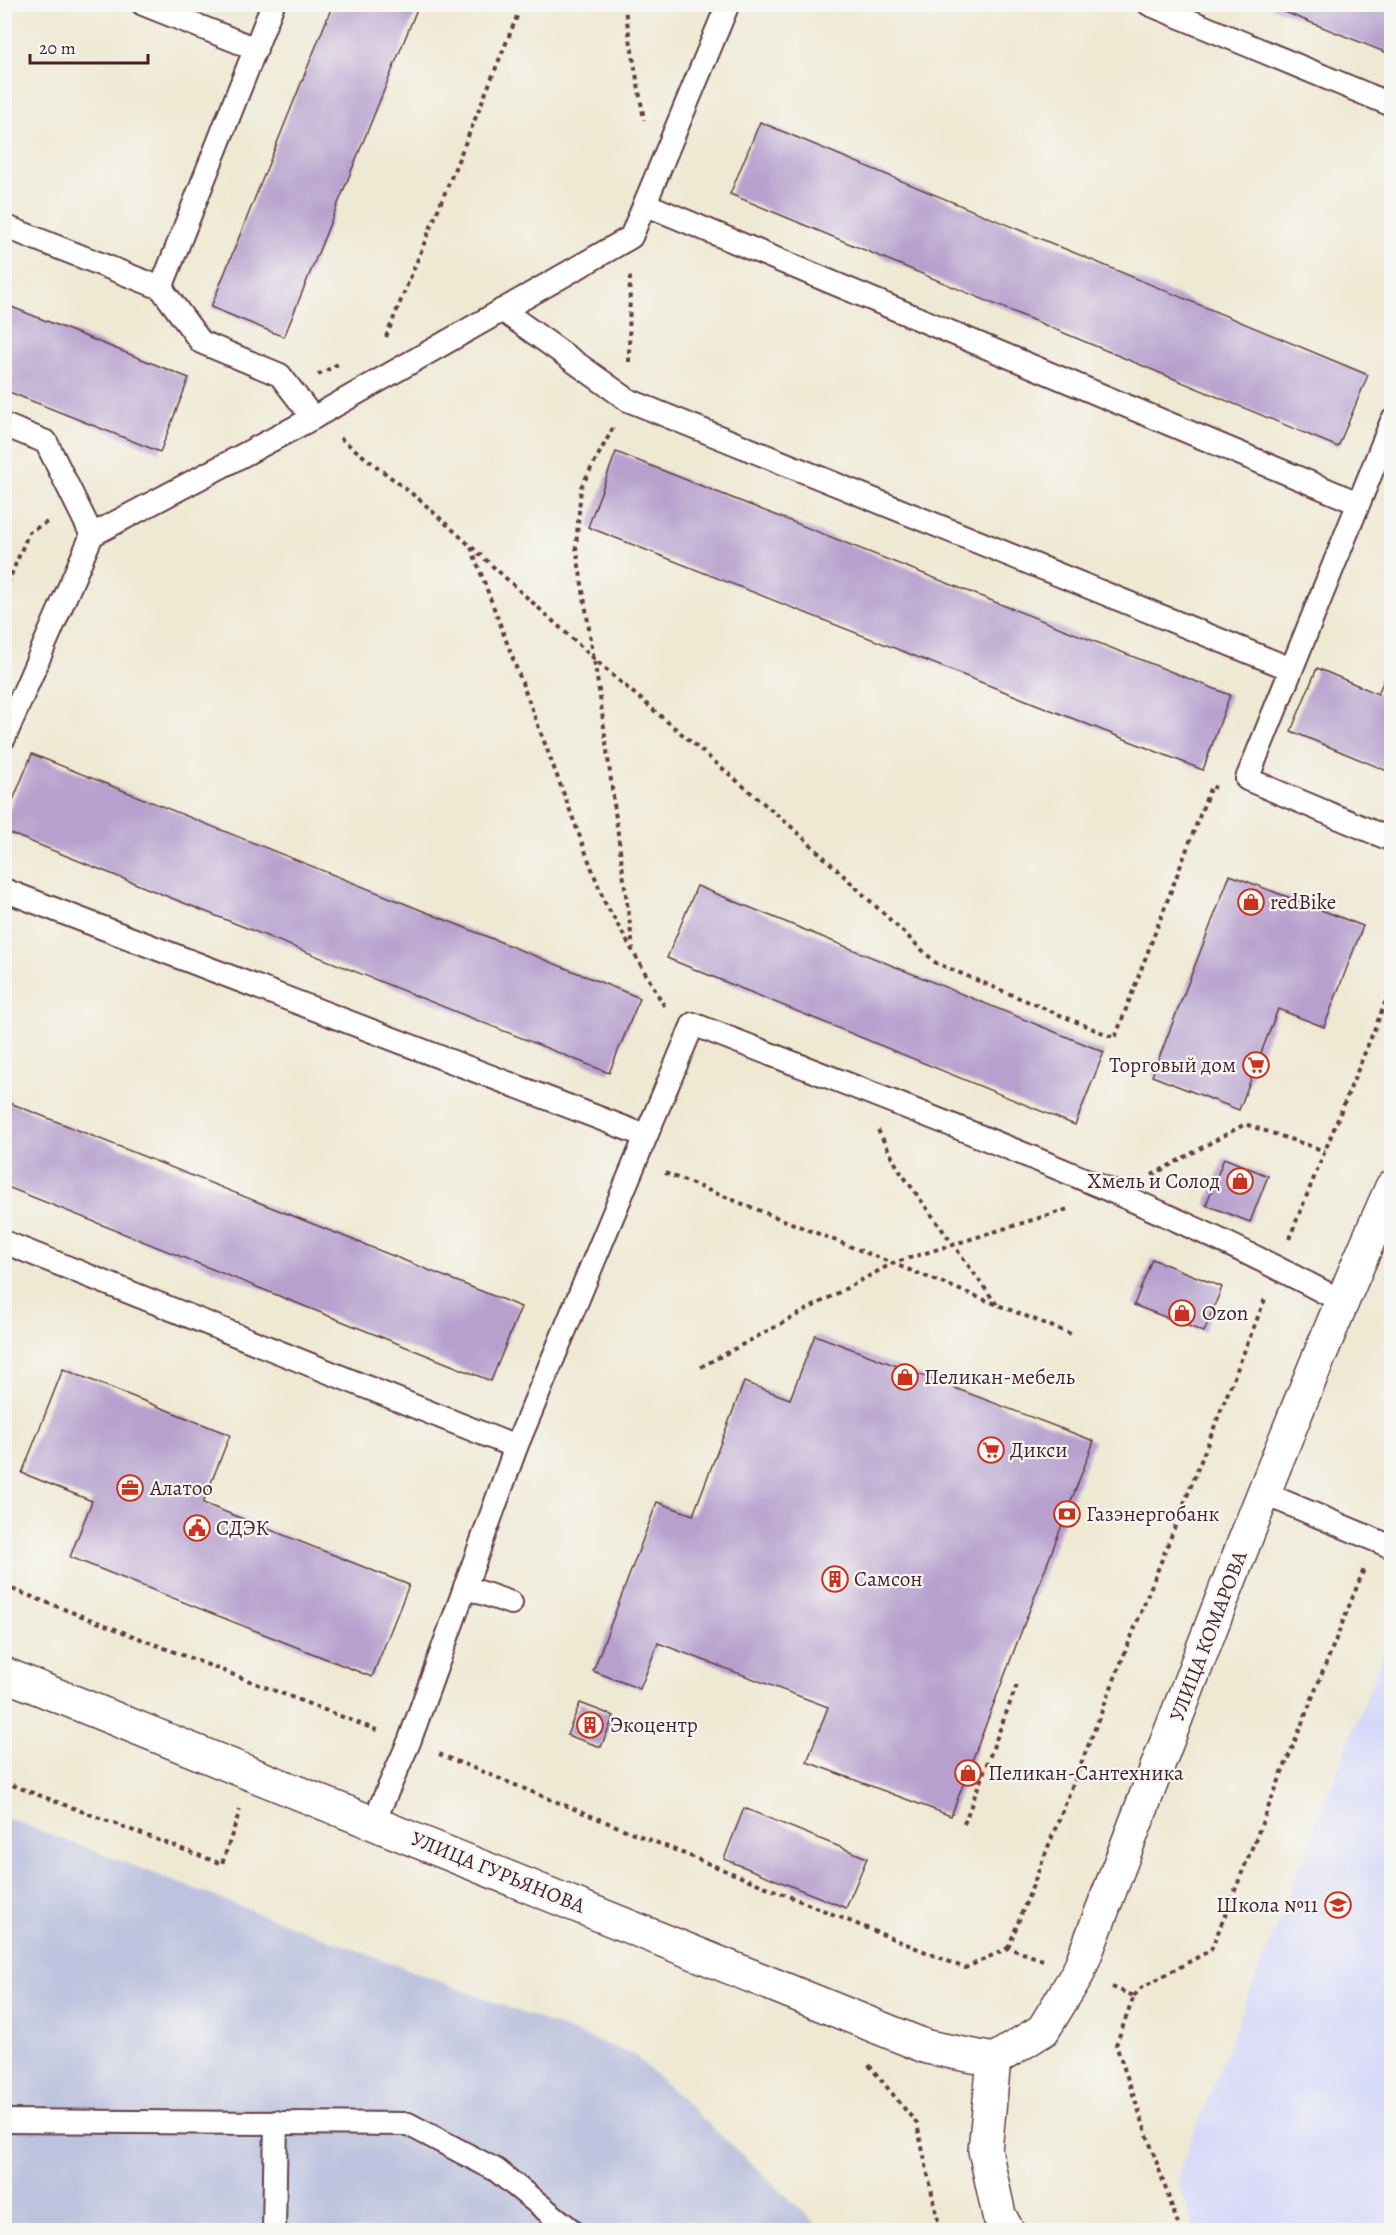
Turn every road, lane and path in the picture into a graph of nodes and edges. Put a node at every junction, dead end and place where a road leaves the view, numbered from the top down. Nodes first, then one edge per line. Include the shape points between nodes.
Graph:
1 (142, 4) edge
2 (273, 4) edge
3 (522, 4) edge
4 (624, 4) edge
5 (728, 4) edge
6 (1149, 4) edge
7 (255, 49) junction
8 (1392, 105) edge
9 (645, 121) dead end
10 (645, 204) junction
11 (4, 226) edge
12 (631, 237) junction
13 (161, 288) junction
14 (502, 310) junction
15 (378, 342) dead end
16 (339, 363) dead end
17 (291, 390) junction
18 (628, 400) junction
19 (313, 418) junction
20 (1392, 421) edge
21 (4, 425) edge
22 (1359, 503) junction
23 (79, 506) junction
24 (92, 534) junction
25 (471, 546) junction
26 (4, 592) edge
27 (594, 659) junction
28 (1291, 669) junction
29 (4, 738) edge
30 (1222, 790) dead end
31 (1392, 840) edge
32 (4, 890) edge
33 (634, 952) junction
34 (1392, 986) edge
35 (685, 1044) junction
36 (873, 1122) dead end
37 (646, 1136) junction
38 (1325, 1151) junction
39 (635, 1161) junction
40 (1392, 1187) edge
41 (1118, 1194) junction
42 (4, 1242) edge
43 (954, 1245) junction
44 (893, 1263) junction
45 (1278, 1267) junction
46 (1341, 1300) junction
47 (997, 1305) junction
48 (1071, 1334) dead end
49 (701, 1367) dead end
50 (516, 1447) junction
51 (1263, 1493) junction
52 (1392, 1499) edge
53 (1383, 1543) edge
54 (4, 1586) edge
55 (465, 1587) junction
56 (511, 1603) dead end
57 (4, 1674) edge
58 (1018, 1682) dead end
59 (409, 1742) junction
60 (4, 1782) edge
61 (251, 1814) dead end
62 (374, 1821) junction
63 (964, 1824) dead end
64 (1008, 1948) junction
65 (1043, 1960) dead end
66 (1106, 1985) dead end
67 (1134, 1996) junction
68 (859, 2059) dead end
69 (994, 2060) junction
70 (4, 2121) edge
71 (276, 2122) junction
72 (274, 2230) edge
73 (571, 2230) edge
74 (940, 2230) edge
75 (1007, 2230) edge
76 (1180, 2230) edge

1 - 7 lane
2 - 7 lane
3 - 15 path via 387,336
4 - 9 path
5 - 10 lane
6 - 8 lane
7 - 13 lane
10 - 12 lane
10 - 22 lane
11 - 13 lane
12 - 14 lane
12 - 18 path
13 - 17 lane via 201,342 280,375
14 - 18 lane
14 - 19 lane
16 - 17 path
17 - 19 lane
18 - 27 path via 581,487 576,547
18 - 28 lane
19 - 24 lane
19 - 25 path via 420,500
20 - 22 lane
21 - 23 lane via 46,442
22 - 28 lane
23 - 24 lane
23 - 26 path via 29,532
24 - 29 lane
25 - 27 path
25 - 33 path via 604,900
27 - 30 path via 795,830 936,963 1115,1038 1211,786
27 - 33 path
28 - 31 lane via 1247,779
32 - 37 lane
33 - 35 path
34 - 38 path
35 - 37 lane
35 - 41 lane via 693,1023
36 - 43 path via 899,1170
37 - 39 lane
38 - 41 path via 1245,1124
38 - 45 path
39 - 44 path
39 - 50 lane
40 - 46 street, УЛИЦА КОМАРОВА
41 - 43 path
41 - 45 lane
42 - 50 lane
43 - 44 path
43 - 47 path
44 - 47 path
44 - 49 path
45 - 46 lane
45 - 64 path
46 - 51 street, УЛИЦА КОМАРОВА
47 - 48 path
50 - 55 lane
51 - 53 lane
51 - 69 street, УЛИЦА КОМАРОВА via 1078,1973 1043,2030
52 - 53 path
53 - 67 path via 1211,1950 1141,1988
54 - 59 path
55 - 56 lane
55 - 59 lane
57 - 62 street, УЛИЦА ГУРЬЯНОВА
58 - 63 path
59 - 62 lane
59 - 64 path via 965,1968
60 - 61 path via 222,1864 240,1810
62 - 69 street, УЛИЦА ГУРЬЯНОВА via 927,2047
64 - 65 path
66 - 67 path
67 - 76 path via 1116,2045
68 - 74 path via 868,2064 917,2124
69 - 75 street via 985,2150 999,2215
70 - 71 lane
71 - 72 lane
71 - 73 lane via 408,2124 496,2170

